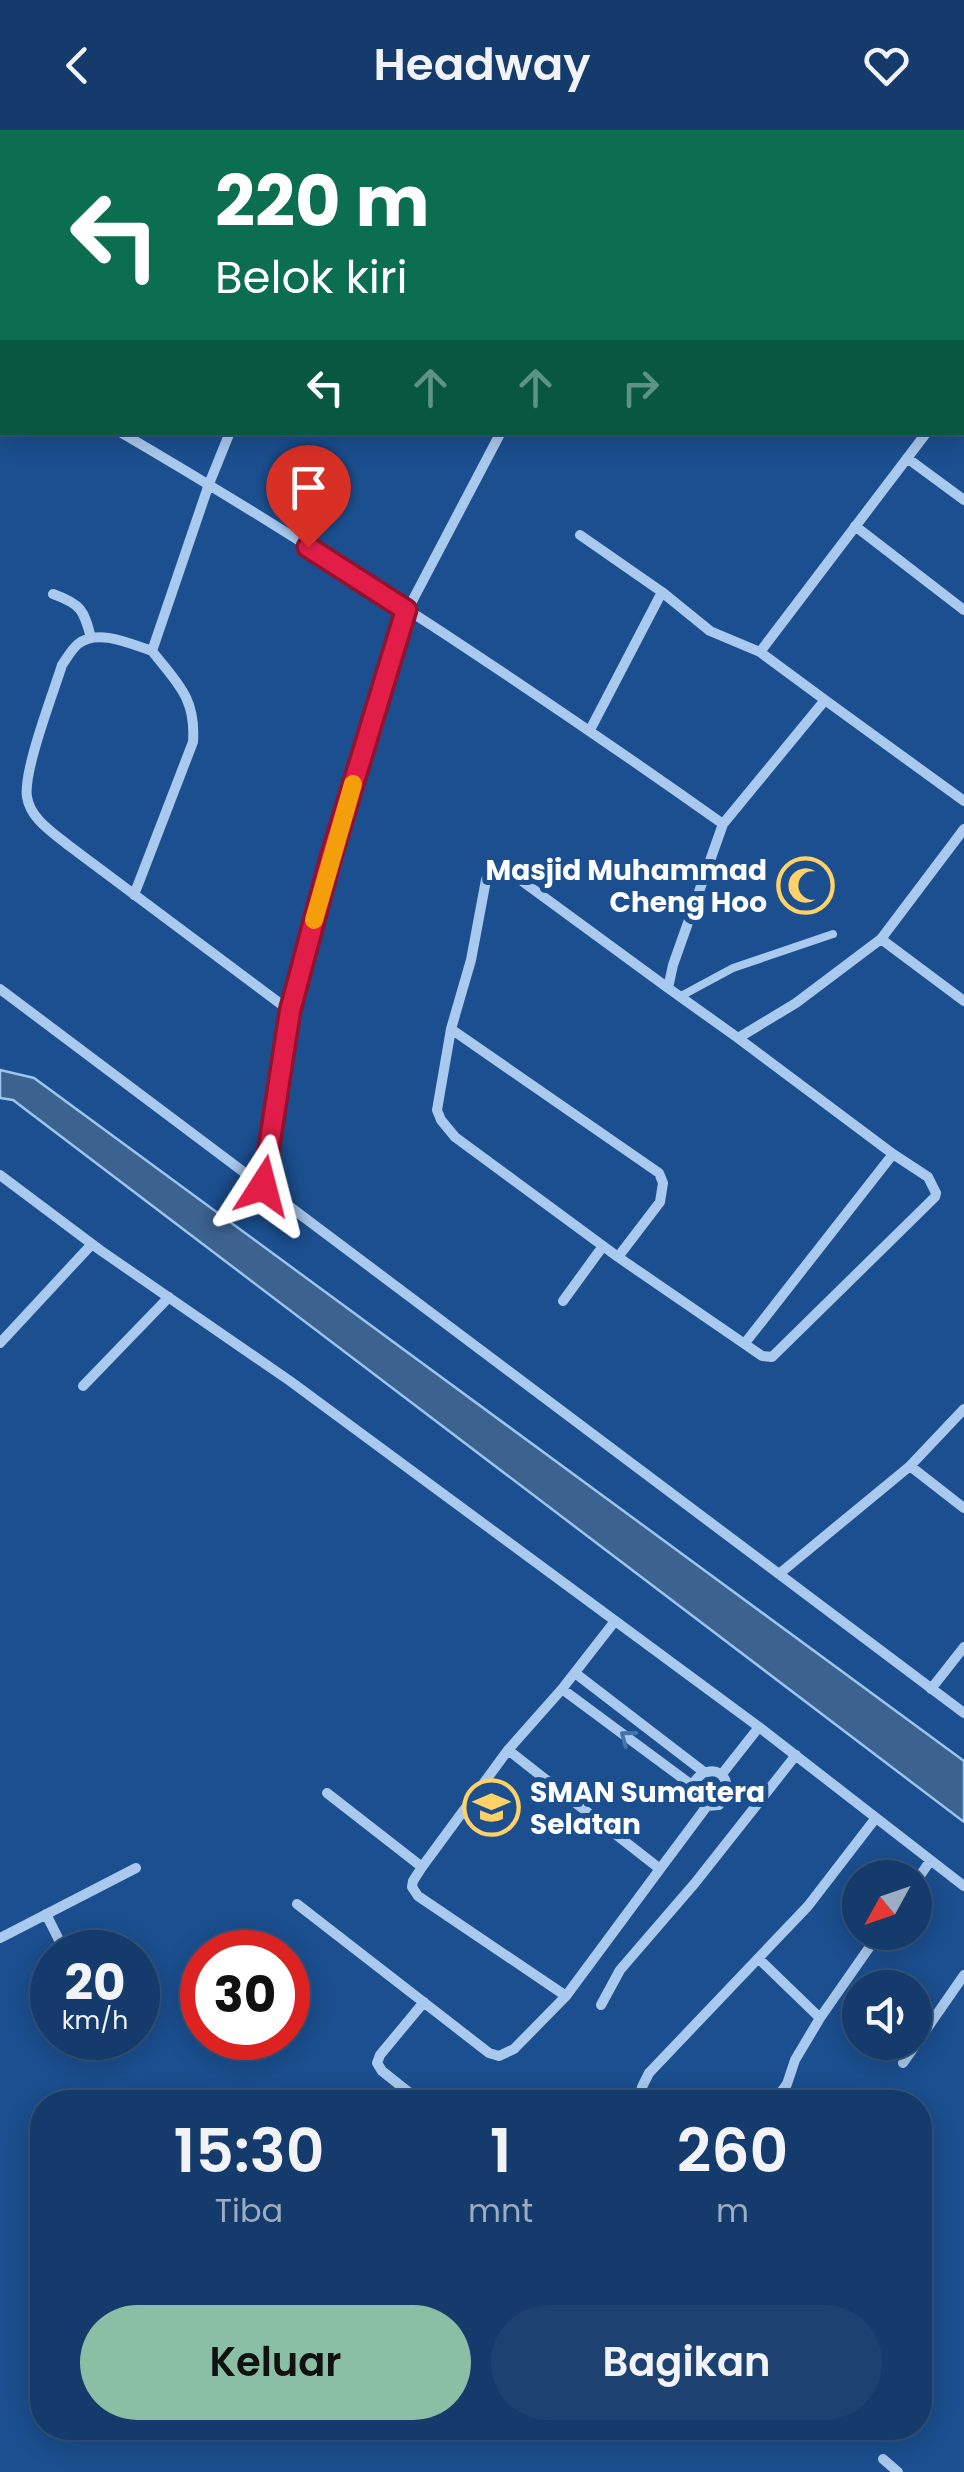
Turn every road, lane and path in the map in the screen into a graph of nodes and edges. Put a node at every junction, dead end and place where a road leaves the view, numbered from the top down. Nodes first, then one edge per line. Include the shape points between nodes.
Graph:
1 (125, 435) edge
2 (229, 435) edge
3 (499, 435) edge
4 (924, 435) edge
5 (907, 458) junction
6 (209, 484) junction
7 (964, 500) edge
8 (855, 526) junction
9 (580, 535) dead end
10 (662, 592) junction
11 (54, 594) dead end
12 (406, 610) junction
13 (964, 610) edge
14 (91, 638) junction
15 (152, 651) junction
16 (760, 652) junction
17 (825, 700) junction
18 (590, 730) junction
19 (964, 801) edge
20 (723, 824) junction
21 (964, 829) edge
22 (134, 895) junction
23 (832, 934) dead end
24 (882, 939) junction
25 (0, 988) edge
26 (668, 988) junction
27 (681, 996) junction
28 (964, 1001) edge
29 (290, 1011) junction
30 (451, 1029) junction
31 (738, 1038) junction
32 (894, 1154) junction
33 (0, 1175) edge
34 (263, 1186) junction
35 (92, 1244) junction
36 (603, 1246) junction
37 (618, 1257) junction
38 (169, 1297) junction
39 (563, 1301) dead end
40 (0, 1343) edge
41 (745, 1343) junction
42 (83, 1386) dead end
43 (964, 1408) edge
44 (910, 1466) junction
45 (964, 1508) edge
46 (779, 1574) junction
47 (616, 1621) junction
48 (964, 1647) edge
49 (575, 1673) junction
50 (562, 1688) junction
51 (931, 1688) junction
52 (964, 1714) edge
53 (758, 1727) junction
54 (508, 1750) junction
55 (796, 1755) junction
56 (704, 1772) junction
57 (722, 1774) junction
58 (693, 1786) junction
59 (327, 1792) dead end
60 (707, 1806) junction
61 (875, 1819) junction
62 (927, 1860) edge
63 (932, 1863) edge
64 (422, 1866) junction
65 (136, 1868) dead end
66 (660, 1868) junction
67 (964, 1886) edge
68 (298, 1904) dead end
69 (46, 1914) junction
70 (54, 1930) edge
71 (0, 1938) edge
72 (867, 1950) edge
73 (759, 1959) junction
74 (964, 1975) edge
75 (566, 1996) junction
76 (424, 2002) junction
77 (601, 2005) dead end
78 (820, 2018) junction
79 (903, 2063) dead end
80 (406, 2090) edge
81 (641, 2090) edge
82 (783, 2090) edge
83 (883, 2458) dead end
84 (898, 2472) edge

1 - 6 street
2 - 6 street
3 - 12 street
4 - 5 street
5 - 7 street
5 - 8 street
6 - 12 street
6 - 15 street
8 - 13 street
8 - 16 street
9 - 10 street
10 - 16 street via 710,631
10 - 18 street
11 - 14 street via 80,607
12 - 18 street
12 - 29 street
14 - 15 street
14 - 22 street via 62,665 27,778 27,800 40,822
15 - 22 street via 192,706 193,742
16 - 17 street
17 - 19 street
17 - 20 street
18 - 20 street
20 - 26 street
21 - 24 street
22 - 29 street
23 - 27 lane via 732,968
24 - 28 street
24 - 31 street
25 - 34 street
26 - 27 street
26 - 30 street via 510,873 498,871 486,880
27 - 31 street
29 - 34 street
30 - 36 street via 437,1110 448,1130
30 - 37 street via 658,1173 660,1202
31 - 32 street
32 - 41 street
32 - 41 street via 928,1177 935,1197 778,1353 766,1357
33 - 35 street
34 - 46 street
35 - 38 street
35 - 40 street
36 - 37 street
36 - 39 street
37 - 41 street
38 - 42 street
38 - 47 street
43 - 44 street
44 - 45 street
44 - 46 street
46 - 51 street
47 - 49 street
47 - 53 street
48 - 51 street
49 - 50 street
49 - 56 street
50 - 54 street
58 -> 50 street
51 - 52 street
53 - 55 street
53 - 57 street
54 - 64 street
54 - 66 street
55 - 61 street
55 - 77 street via 620,1970
56 - 57 street
56 - 58 street
57 - 60 street via 727,1796
58 - 60 street
59 - 64 street
60 - 66 street
61 - 62 street
61 - 73 street
63 - 67 street
64 - 75 street via 412,1884 418,1896
65 - 69 street
66 - 75 street
68 - 76 street
69 - 70 street
69 - 71 street
72 - 78 street
73 - 78 street
73 - 81 street via 672,2047
74 - 79 street
75 - 76 street via 499,2056
76 - 80 street via 377,2063
78 - 82 street
83 - 84 street

